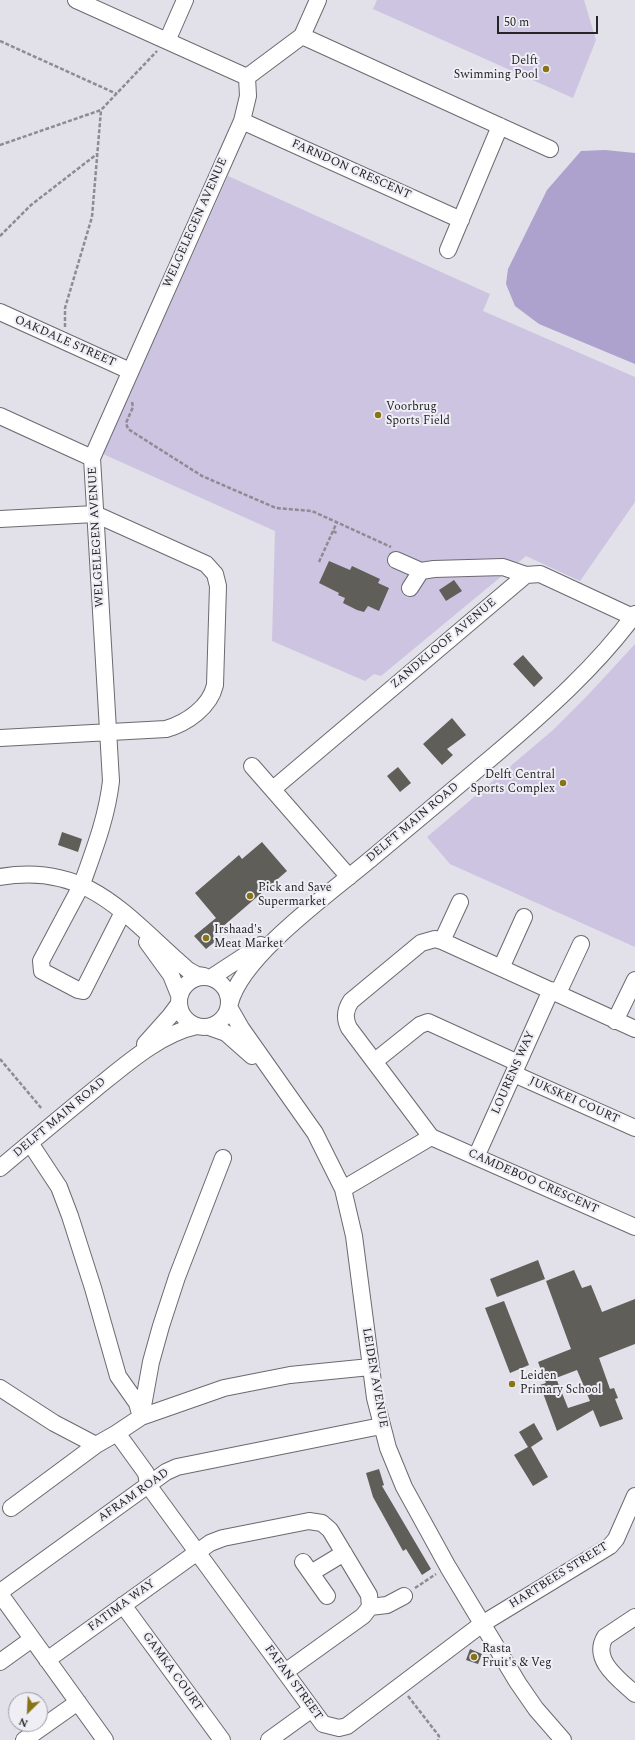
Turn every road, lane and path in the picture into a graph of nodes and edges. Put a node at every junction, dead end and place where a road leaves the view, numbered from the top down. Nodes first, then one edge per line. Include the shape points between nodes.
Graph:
1 (76, 0) edge
2 (185, 0) edge
3 (318, 0) edge
4 (302, 36) junction
5 (0, 41) edge
6 (167, 41) junction
7 (247, 77) junction
8 (117, 94) junction
9 (101, 110) junction
10 (242, 121) junction
11 (500, 126) junction
12 (0, 145) edge
13 (550, 149) dead end
14 (97, 153) junction
15 (461, 220) junction
16 (0, 236) edge
17 (448, 250) dead end
18 (0, 312) edge
19 (66, 342) junction
20 (130, 371) junction
21 (119, 396) junction
22 (0, 416) edge
23 (92, 458) junction
24 (95, 514) junction
25 (0, 519) edge
26 (337, 522) junction
27 (333, 531) junction
28 (338, 533) dead end
29 (398, 561) joint
30 (319, 562) dead end
31 (421, 571) junction
32 (526, 575) junction
33 (410, 588) dead end
34 (634, 616) edge
35 (109, 732) junction
36 (0, 738) edge
37 (252, 766) dead end
38 (273, 789) junction
39 (0, 877) edge
40 (349, 877) junction
41 (82, 884) junction
42 (460, 902) dead end
43 (128, 915) junction
44 (524, 917) dead end
45 (289, 927) junction
46 (442, 941) junction
47 (581, 944) dead end
48 (501, 968) junction
49 (208, 977) junction
50 (635, 980) edge
51 (555, 992) junction
52 (179, 999) junction
53 (229, 1005) junction
54 (615, 1021) junction
55 (203, 1026) junction
56 (635, 1030) edge
57 (0, 1059) edge
58 (375, 1061) junction
59 (516, 1068) junction
60 (120, 1069) junction
61 (279, 1082) junction
62 (42, 1109) dead end
63 (635, 1128) edge
64 (431, 1137) junction
65 (30, 1143) junction
66 (476, 1157) junction
67 (223, 1158) dead end
68 (0, 1168) edge
69 (343, 1189) junction
70 (635, 1227) edge
71 (370, 1367) junction
72 (0, 1388) edge
73 (141, 1417) junction
74 (381, 1426) junction
75 (117, 1433) junction
76 (96, 1445) junction
77 (148, 1485) junction
78 (635, 1496) edge
79 (11, 1508) dead end
80 (197, 1552) junction
81 (344, 1553) junction
82 (440, 1571) dead end
83 (0, 1593) edge
84 (327, 1596) dead end
85 (404, 1596) joint
86 (123, 1605) junction
87 (370, 1607) junction
88 (635, 1617) edge
89 (482, 1624) junction
90 (32, 1639) junction
91 (47, 1660) junction
92 (0, 1662) edge
93 (285, 1672) junction
94 (401, 1686) junction
95 (635, 1694) edge
96 (78, 1702) junction
97 (312, 1709) junction
98 (24, 1740) edge
99 (106, 1740) edge
100 (222, 1740) edge
101 (269, 1740) edge
102 (438, 1740) edge
103 (563, 1740) edge

1 - 6 street
2 - 6 street
3 - 4 street
4 - 7 street
4 - 11 street
5 - 8 path
6 - 7 street
6 - 8 path
7 - 10 street, WELGELEGEN AVENUE via 248,96
8 - 9 path
9 - 12 path
9 - 14 path
10 - 15 street, FARNDON CRESCENT
10 - 20 street, WELGELEGEN AVENUE
11 - 13 street
11 - 15 street
14 - 16 path via 31,205
14 - 19 path via 92,217 65,308
15 - 17 street
18 - 19 street, OAKDALE STREET
19 - 20 street, OAKDALE STREET
20 - 21 street, WELGELEGEN AVENUE
21 - 23 street, WELGELEGEN AVENUE
21 - 26 path via 133,403 126,423 128,429 202,476 276,508 312,511
22 - 23 street
23 - 24 street, WELGELEGEN AVENUE
24 - 25 street
24 - 35 street, WELGELEGEN AVENUE
24 - 35 street via 206,564 215,574 218,586 215,685 209,700 185,722 166,729
26 - 27 path
26 - 29 path via 404,552
27 - 28 path
27 - 30 path
29 - 31 street
31 - 32 street via 503,567
31 - 33 street
32 - 34 street via 540,574
32 - 38 street, ZANDKLOOF AVENUE
34 - 40 street, DELFT MAIN ROAD via 550,707
35 - 36 street
35 - 41 street, WELGELEGEN AVENUE via 109,803
37 - 38 street
38 - 40 street
39 - 41 street via 34,873 61,877
40 - 45 street, DELFT MAIN ROAD
41 - 43 street
41 - 43 street, WELGELEGEN AVENUE via 41,961 42,971 78,990 83,990
42 - 46 street
43 - 49 street via 188,970
43 - 52 street via 171,975
44 - 48 street
45 - 49 street, DELFT MAIN ROAD
45 - 53 street, DELFT MAIN ROAD via 239,980
46 - 48 street, CAMDEBOO CRESCENT
46 - 58 street, CAMDEBOO CRESCENT via 435,939 421,943 348,1006 345,1017 349,1028
47 - 51 street
48 - 51 street, CAMDEBOO CRESCENT
49 - 52 street via 196,977 188,981
49 - 53 street via 227,990
50 - 54 street
51 - 54 street, CAMDEBOO CRESCENT
51 - 59 street, LOURENS WAY
52 - 55 street via 182,1015
52 - 60 street, DELFT MAIN ROAD via 153,1036
53 - 55 street via 222,1020
53 - 61 street, LEIDEN AVENUE via 236,1021
54 - 56 street, CAMDEBOO CRESCENT
55 - 60 street, DELFT MAIN ROAD via 184,1029 169,1036
55 - 61 street, LEIDEN AVENUE via 221,1030 233,1038
57 - 62 path
58 - 59 street, JUKSKEI COURT via 420,1025 428,1022
58 - 64 street, CAMDEBOO CRESCENT
59 - 63 street, JUKSKEI COURT
59 - 66 street, LOURENS WAY
60 - 65 street, DELFT MAIN ROAD
61 - 69 street, LEIDEN AVENUE via 315,1133
64 - 66 street, CAMDEBOO CRESCENT
64 - 69 street
65 - 68 street, DELFT MAIN ROAD
65 - 73 street via 59,1187 93,1288 118,1376 137,1403
66 - 70 street, CAMDEBOO CRESCENT
67 - 73 street via 161,1326 151,1362
69 - 71 street, LEIDEN AVENUE via 354,1236
71 - 73 street via 290,1375 224,1388
71 - 74 street, LEIDEN AVENUE
72 - 76 street via 54,1423
73 - 75 street
74 - 77 street, AFRAM ROAD via 176,1467
74 - 89 street, LEIDEN AVENUE via 404,1487
75 - 76 street
75 - 77 street, FAFAN STREET via 146,1473
76 - 79 street
77 - 80 street, FAFAN STREET
77 - 83 street, AFRAM ROAD
78 - 89 street, HARTBEES STREET via 614,1543
80 - 81 street, FATIMA WAY via 210,1542 223,1538 309,1521 322,1523 330,1530
80 - 86 street, FATIMA WAY
80 - 93 street, FAFAN STREET
81 - 84 street via 307,1567
81 - 87 street, FATIMA WAY via 369,1595
82 - 85 path
83 - 90 street, AFRAM ROAD
85 - 87 street via 387,1605
86 - 91 street, FATIMA WAY
86 - 100 street, GAMKA COURT
87 - 93 street via 363,1616
88 - 95 street via 605,1637 600,1652 615,1676
89 - 94 street, FAFAN STREET
89 - 103 street, LEIDEN AVENUE via 536,1709
90 - 91 street, AFRAM ROAD
90 - 92 street
91 - 96 street, AFRAM ROAD
93 - 97 street, FAFAN STREET
94 - 97 street, FAFAN STREET via 347,1726 339,1728 323,1724
94 - 102 path via 439,1736
96 - 98 street
96 - 99 street, AFRAM ROAD
97 - 101 street

